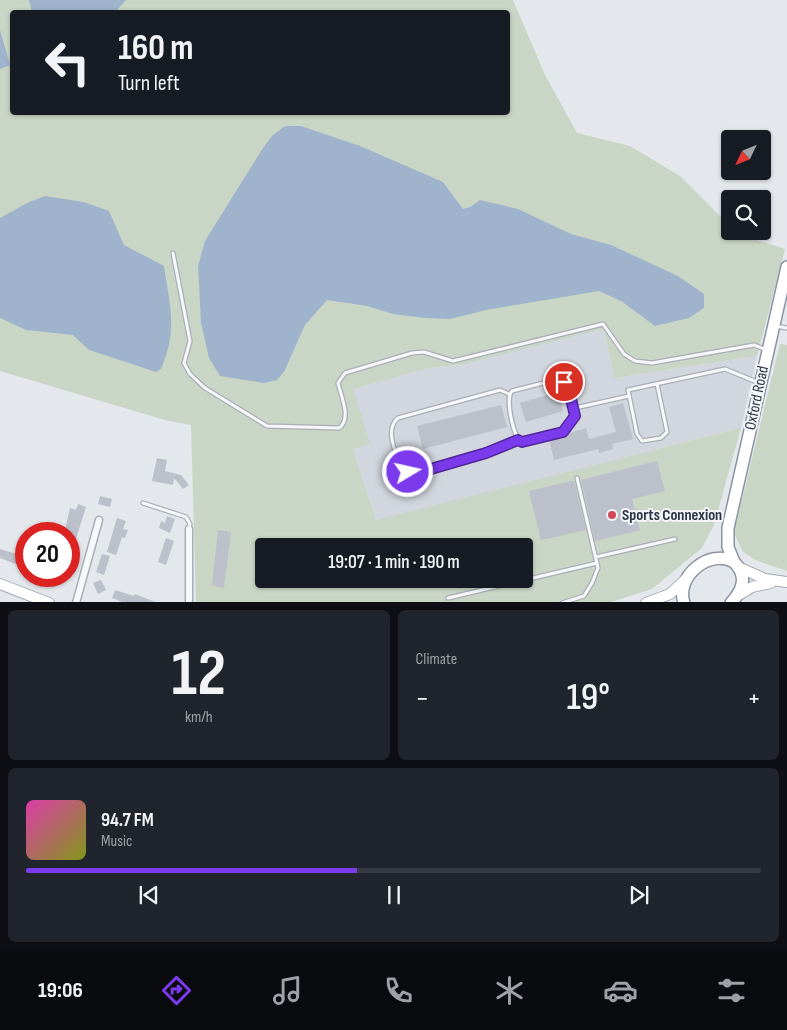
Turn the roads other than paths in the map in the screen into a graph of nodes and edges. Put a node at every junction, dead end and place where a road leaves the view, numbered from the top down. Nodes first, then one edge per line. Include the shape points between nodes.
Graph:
1 (173, 253) dead end
2 (787, 267) edge
3 (773, 326) junction
4 (787, 328) edge
5 (767, 351) junction
6 (760, 383) junction
7 (656, 384) junction
8 (509, 394) junction
9 (629, 396) junction
10 (574, 408) junction
11 (518, 440) junction
12 (577, 478) dead end
13 (143, 503) dead end
14 (99, 520) dead end
15 (728, 528) junction
16 (189, 529) joint
17 (675, 539) dead end
18 (596, 557) junction
19 (705, 561) junction
20 (597, 563) junction
21 (736, 565) junction
22 (687, 578) junction
23 (782, 582) edge
24 (0, 584) edge
25 (448, 598) dead end
26 (734, 599) edge
27 (651, 601) edge
28 (49, 602) edge
29 (76, 602) edge
30 (189, 602) edge
31 (562, 602) edge
32 (672, 602) edge
33 (684, 602) edge

1 - 5 lane via 190,342 184,363 190,374 206,388 267,426 339,428 346,415 338,383 344,373 412,353 424,352 453,361 603,324 624,354 634,361 652,363 754,345
2 - 3 highway, Oxford Road
3 - 4 lane
3 - 5 highway, Oxford Road
5 - 6 highway, Oxford Road
6 - 7 lane via 725,370
6 - 15 highway, Oxford Road
7 - 9 lane via 628,390
7 - 9 lane via 667,432 664,437 640,440
8 - 10 lane via 558,379 568,386
8 - 11 lane
8 - 11 lane via 500,390 398,418 392,423 392,440 400,467 417,473
9 - 10 lane
10 - 11 lane via 575,416 563,432 522,442
12 - 18 lane
13 - 16 lane via 186,517
14 - 29 street
15 - 19 highway, Oxford Road
15 - 21 highway, Oxford Road via 728,547
16 - 30 street
17 - 18 lane
18 - 20 lane
19 - 21 highway via 722,557
19 - 22 highway, Oxford Road
20 - 25 lane
20 - 31 lane via 598,568 584,596
21 - 23 main road via 757,577
21 - 26 highway, Oxford Road via 743,580
22 - 27 main road via 670,594
22 - 33 highway via 683,589
23 - 26 main road via 752,587
24 - 28 main road
27 - 32 main road

